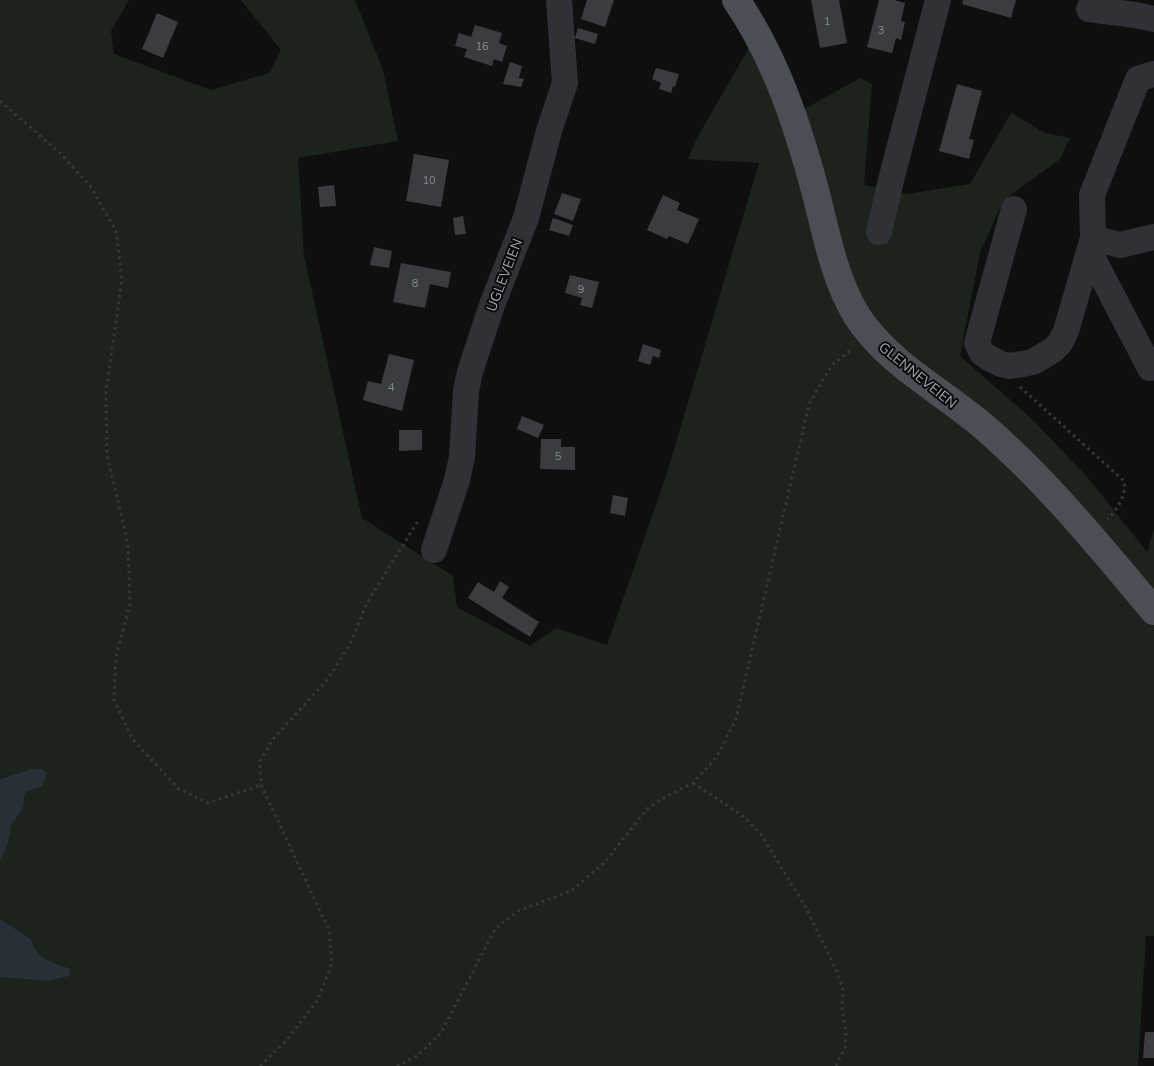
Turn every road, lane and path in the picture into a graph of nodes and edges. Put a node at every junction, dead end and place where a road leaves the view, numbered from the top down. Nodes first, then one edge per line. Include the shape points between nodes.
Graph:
1 (560, 0) edge
2 (736, 0) edge
3 (938, 0) edge
4 (1089, 9) dead end
5 (1154, 19) edge
6 (1154, 74) edge
7 (0, 101) edge
8 (1014, 209) dead end
9 (879, 232) dead end
10 (1154, 237) edge
11 (1091, 244) junction
12 (869, 334) junction
13 (1016, 365) junction
14 (1150, 368) dead end
15 (420, 519) dead end
16 (1110, 527) dead end
17 (434, 550) dead end
18 (1154, 611) edge
19 (693, 783) junction
20 (261, 785) junction
21 (260, 1066) edge
22 (397, 1066) edge
23 (836, 1066) edge

1 - 17 street, UGLEVEIEN via 565,83 526,218 470,372 462,457
2 - 12 main road, GLENNEVEIEN via 771,62 793,115 841,282
3 - 9 street
4 - 5 street
6 - 11 street via 1138,79 1092,195
7 - 20 path via 60,154 91,187 116,231 122,279 106,391 107,454 128,544 130,604 116,657 114,700 133,740 179,789 208,803
8 - 13 street via 977,342 982,353 990,358 1001,364
10 - 11 street via 1120,245
11 - 13 street via 1060,343 1033,362
11 - 14 street
12 - 18 main road, GLENNEVEIEN via 895,359 982,425 1027,466
12 - 19 path via 832,365 809,404 736,719 716,758
13 - 16 path via 1022,390 1124,481 1125,490 1118,506 1104,520
15 - 20 path via 368,600 350,644 328,678 273,739 260,761
19 - 22 path via 647,809 605,862 571,891 518,911 495,929 441,1033 416,1056
19 - 23 path via 743,816 760,833 804,906 843,989 845,1048
20 - 21 path via 329,930 332,962 318,1000 285,1042

